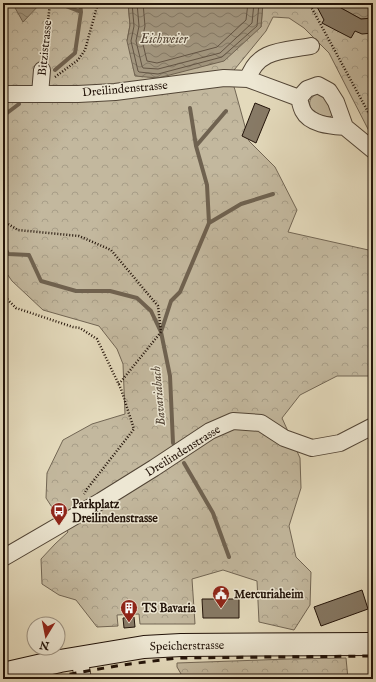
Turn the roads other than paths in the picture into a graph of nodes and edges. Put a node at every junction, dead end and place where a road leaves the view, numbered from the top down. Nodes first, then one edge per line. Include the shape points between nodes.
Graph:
1 (311, 46) dead end
2 (42, 70) road end
3 (248, 79) junction
4 (3, 94) edge
5 (40, 94) junction
6 (299, 98) junction
7 (345, 127) junction
8 (373, 150) edge
9 (373, 426) edge
10 (3, 558) edge
11 (373, 644) edge
12 (79, 657) junction
13 (3, 674) edge
14 (83, 679) edge

1 - 3 street via 266,55 253,67
2 - 5 street, Bitzistrasse
3 - 5 street, Dreilindenstrasse via 224,78 115,92
3 - 6 street, Dreilindenstrasse
4 - 5 street, Dreilindenstrasse
6 - 7 street via 304,112 314,121 329,126
6 - 7 street via 307,89 318,85 329,91
7 - 8 street
9 - 10 street, Dreilindenstrasse via 340,444 312,448 284,438 261,423 233,421 210,431 148,473
11 - 12 main road, Speicherstrasse via 163,645
12 - 13 main road, Speicherstrasse
12 - 14 street

